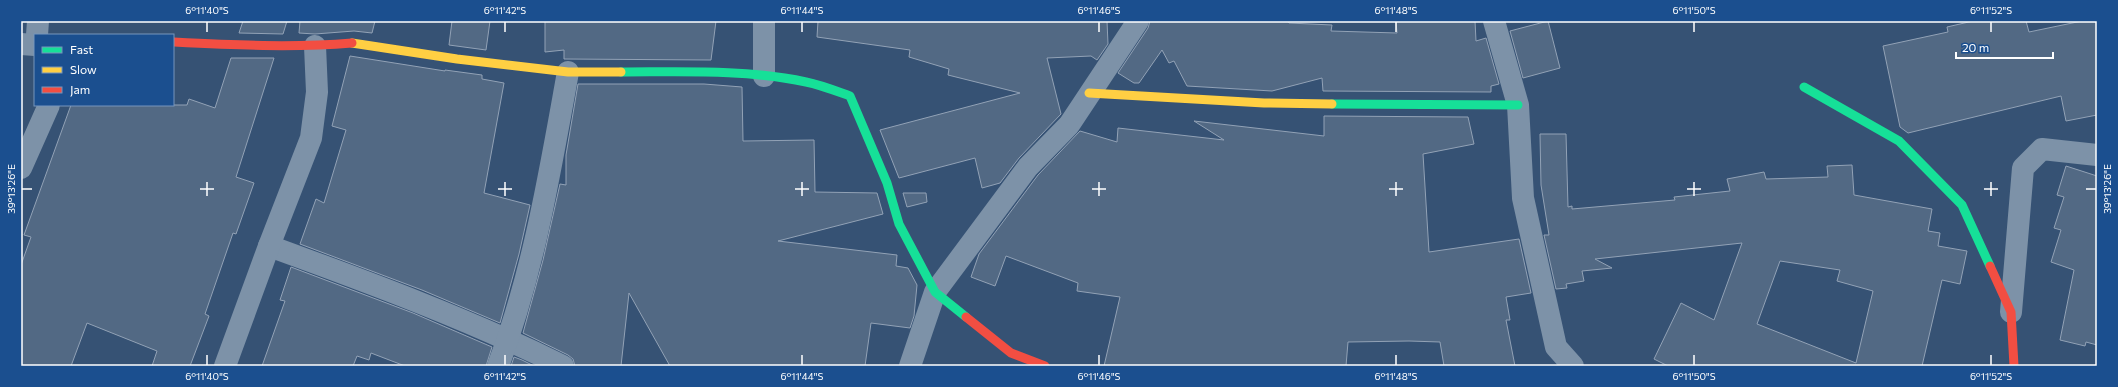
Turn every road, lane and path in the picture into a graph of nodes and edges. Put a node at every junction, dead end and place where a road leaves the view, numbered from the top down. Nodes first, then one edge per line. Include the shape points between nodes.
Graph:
1 (38, 21) edge
2 (764, 21) edge
3 (1138, 21) edge
4 (1494, 21) edge
5 (37, 34) edge
6 (174, 42) edge
7 (21, 44) edge
8 (34, 45) edge
9 (315, 46) junction
10 (568, 72) junction
11 (764, 76) junction
12 (1804, 87) dead end
13 (1089, 93) junction
14 (1518, 105) junction
15 (49, 106) edge
16 (2097, 155) edge
17 (21, 168) edge
18 (269, 246) junction
19 (935, 292) junction
20 (2011, 312) junction
21 (508, 339) junction
22 (225, 366) edge
23 (498, 366) edge
24 (563, 366) edge
25 (910, 366) edge
26 (1045, 366) edge
27 (1573, 366) edge
28 (2014, 366) edge

1 - 5 street
2 - 11 street
3 - 13 street
4 - 14 street
6 - 9 street via 242,46
7 - 8 street
9 - 10 street via 355,43 457,59
9 - 18 street via 317,92 311,138
10 - 11 street via 704,72
10 - 21 street via 539,227
11 - 19 street via 807,82 850,96 887,183 900,224
12 - 20 street via 1899,141 1962,205
13 - 14 street via 1264,103
13 - 19 street via 1069,125 1028,167
14 - 27 street via 1523,198 1556,347
15 - 17 street
16 - 20 street via 2042,149 2023,168
18 - 21 street via 384,288
18 - 22 street
19 - 25 street
19 - 26 street via 1011,353
20 - 28 street
21 - 23 street
21 - 24 street

